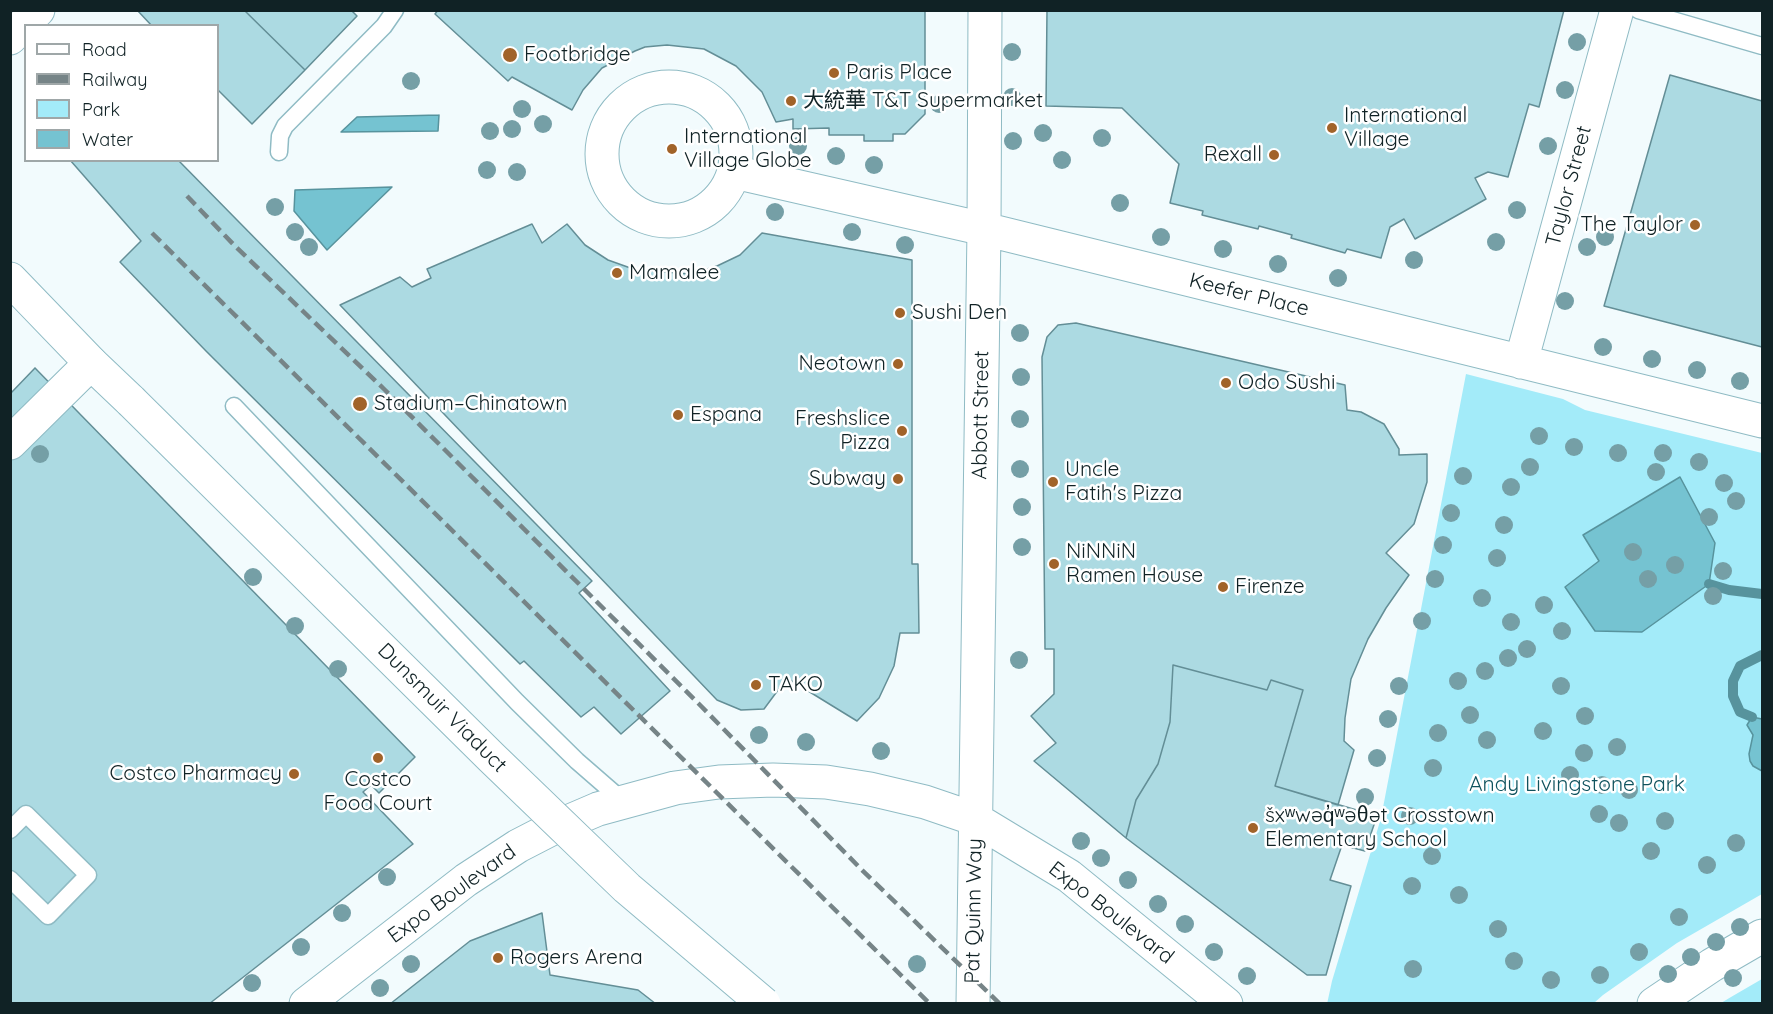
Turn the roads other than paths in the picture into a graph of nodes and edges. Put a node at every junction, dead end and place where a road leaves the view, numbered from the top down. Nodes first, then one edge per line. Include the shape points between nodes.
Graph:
1 (38, 10) edge
2 (395, 10) edge
3 (985, 10) edge
4 (1617, 10) edge
5 (1638, 10) edge
6 (10, 38) edge
7 (1762, 46) edge
8 (279, 152) dead end
9 (734, 172) junction
10 (984, 229) junction
11 (10, 279) edge
12 (1521, 362) junction
13 (91, 363) junction
14 (234, 406) dead end
15 (1762, 421) edge
16 (10, 443) edge
17 (623, 801) junction
18 (975, 819) junction
19 (10, 830) edge
20 (10, 879) edge
21 (1762, 936) edge
22 (306, 1004) edge
23 (764, 1004) edge
24 (973, 1004) edge
25 (1226, 1004) edge
26 (1654, 1004) edge

1 - 6 street
2 - 8 lane via 384,26 285,126
3 - 10 street, Abbott Street
4 - 12 street, Taylor Street
5 - 7 lane
9 - 9 street via 737,155 729,122 706,97 690,90 656,87 640,93 614,115 606,130 602,164 607,180 615,195 641,215 657,220 690,218 718,201
9 - 10 street, Keefer Place
10 - 12 street, Keefer Place
10 - 18 street, Abbott Street
11 - 13 street, Dunsmuir Viaduct
12 - 15 street, Keefer Place
13 - 16 street
13 - 23 street, Dunsmuir Viaduct, bridge via 627,888
14 - 17 lane via 517,702
17 - 18 street, Expo Boulevard via 719,782 799,780 870,789
17 - 22 street, Expo Boulevard via 574,818 495,860
18 - 24 street, Pat Quinn Way
18 - 25 street, Expo Boulevard via 1069,876
19 - 20 lane via 26,814 88,875 48,916
21 - 26 street

